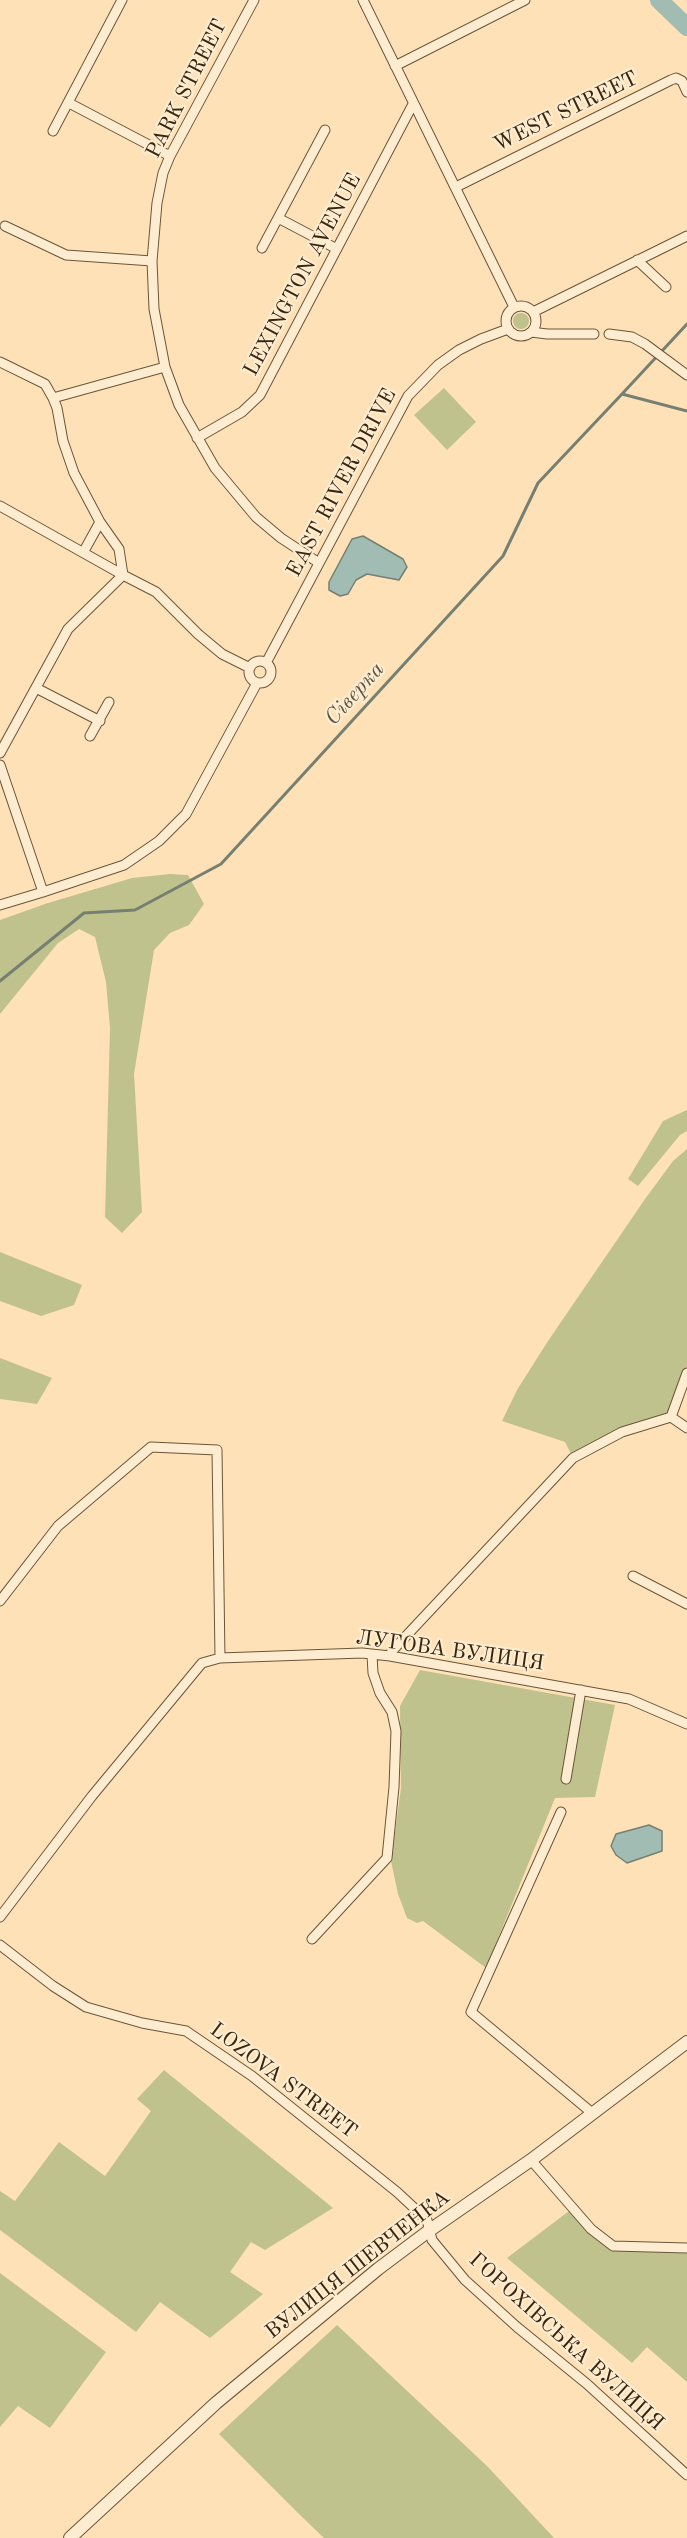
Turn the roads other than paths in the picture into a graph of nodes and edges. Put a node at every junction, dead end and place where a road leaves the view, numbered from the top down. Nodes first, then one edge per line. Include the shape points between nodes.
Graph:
1 (122, 0) edge
2 (363, 0) edge
3 (525, 0) edge
4 (252, 2) edge
5 (395, 66) junction
6 (687, 92) edge
7 (69, 103) junction
8 (413, 104) junction
9 (325, 130) dead end
10 (53, 131) dead end
11 (170, 156) junction
12 (456, 187) junction
13 (278, 218) junction
14 (5, 226) dead end
15 (687, 236) edge
16 (262, 248) dead end
17 (337, 249) junction
18 (637, 260) junction
19 (152, 261) junction
20 (666, 286) dead end
21 (514, 307) junction
22 (533, 312) junction
23 (508, 328) junction
24 (531, 332) junction
25 (594, 334) dead end
26 (609, 334) dead end
27 (0, 362) edge
28 (165, 367) junction
29 (687, 375) edge
30 (53, 398) junction
31 (197, 438) junction
32 (0, 507) edge
33 (100, 522) junction
34 (84, 551) junction
35 (319, 563) junction
36 (123, 574) junction
37 (266, 663) junction
38 (250, 668) junction
39 (257, 683) junction
40 (36, 688) junction
41 (109, 702) dead end
42 (100, 721) junction
43 (90, 736) dead end
44 (0, 753) edge
45 (0, 765) edge
46 (43, 892) junction
47 (0, 905) edge
48 (687, 1373) edge
49 (671, 1417) junction
50 (687, 1428) edge
51 (633, 1576) dead end
52 (0, 1601) edge
53 (687, 1604) edge
54 (372, 1654) junction
55 (390, 1656) junction
56 (220, 1658) junction
57 (581, 1690) junction
58 (687, 1724) edge
59 (567, 1779) dead end
60 (561, 1812) dead end
61 (0, 1917) edge
62 (312, 1939) dead end
63 (0, 1945) edge
64 (687, 2042) edge
65 (591, 2112) junction
66 (531, 2160) junction
67 (430, 2230) junction
68 (687, 2248) edge
69 (687, 2475) edge
70 (70, 2538) edge

1 - 7 street
2 - 5 street
3 - 5 street
4 - 11 street, PARK STREET
5 - 8 street
6 - 12 street, WEST STREET via 682,81 671,80
7 - 10 street
7 - 11 street
8 - 12 street
8 - 17 street, LEXINGTON AVENUE
9 - 13 street
11 - 19 street, PARK STREET via 157,203
12 - 21 street
13 - 16 street
13 - 17 street
14 - 19 street via 66,255
15 - 18 street
17 - 31 street, LEXINGTON AVENUE via 260,395 242,412
18 - 20 street
18 - 22 street
19 - 28 street, PARK STREET via 153,309
21 - 22 street via 526,307
21 - 23 street via 506,319
22 - 24 street
23 - 24 street via 519,335
23 - 35 street, ЕАST RІVЕR DRIVE via 438,364 408,396
24 - 25 street
26 - 29 street via 632,337
27 - 30 street via 45,384
28 - 30 street
28 - 31 street, PARK STREET
30 - 33 street via 74,473
31 - 35 street, PARK STREET via 215,468 256,517
32 - 34 street
33 - 34 street
33 - 36 street via 119,549
34 - 36 street
35 - 37 street, ЕАST RІVЕR DRIVE
36 - 38 street via 156,592 222,654
36 - 40 street via 68,629
37 - 38 street via 259,661
37 - 39 street via 270,678
38 - 39 street via 251,678
39 - 46 street via 186,814 159,841 123,865
40 - 42 street
40 - 44 street
41 - 42 street
42 - 43 street
45 - 46 street
46 - 47 street
48 - 49 street
49 - 50 street
49 - 55 street via 622,1432 573,1458
51 - 53 street
52 - 56 street via 58,1526 151,1447 217,1450
54 - 55 street, ЛУГОВА ВУЛИЦЯ
54 - 56 street, ЛУГОВА ВУЛИЦЯ
54 - 62 street via 373,1673 392,1712 396,1731 387,1858
55 - 57 street, ЛУГОВА ВУЛИЦЯ
56 - 61 street, ЛУГОВА ВУЛИЦЯ via 202,1664 92,1796
57 - 58 street, ЛУГОВА ВУЛИЦЯ via 629,1699
57 - 59 street
60 - 65 street via 471,2012
63 - 67 street, LOZOVA STREET via 86,2007 186,2031 252,2076 397,2192 427,2220
64 - 65 street, ВУЛИЦЯ ШЕВЧЕНКА
65 - 66 street, ВУЛИЦЯ ШЕВЧЕНКА
66 - 67 street, ВУЛИЦЯ ШЕВЧЕНКА
66 - 68 street via 591,2229 613,2246
67 - 69 street, ГОРОХІВСЬКА ВУЛИЦЯ via 432,2240 465,2280
67 - 70 street, ВУЛИЦЯ ШЕВЧЕНКА via 216,2403

